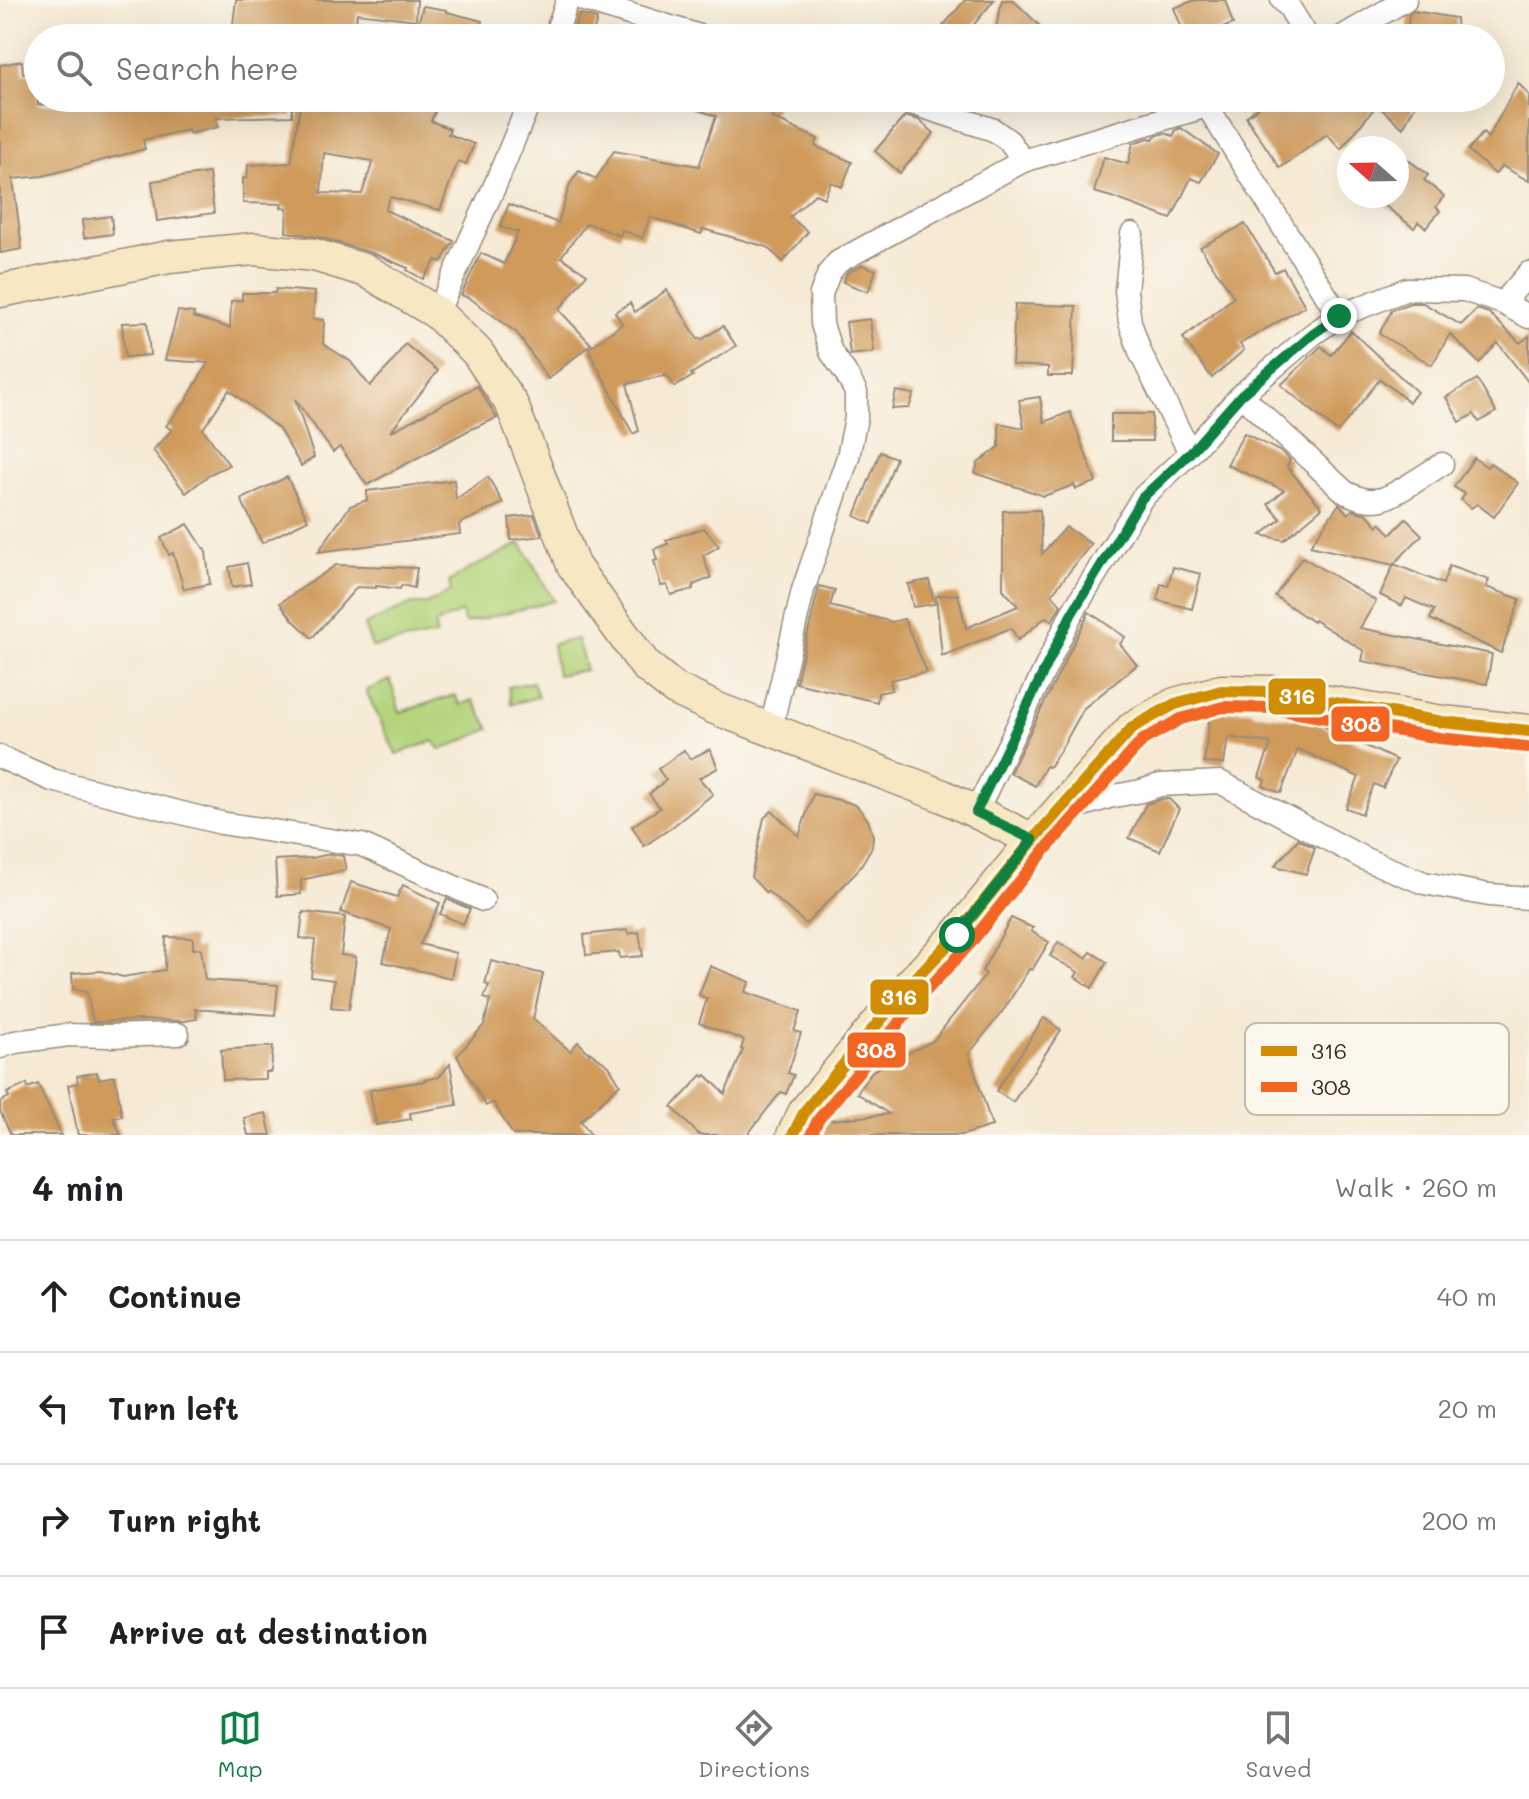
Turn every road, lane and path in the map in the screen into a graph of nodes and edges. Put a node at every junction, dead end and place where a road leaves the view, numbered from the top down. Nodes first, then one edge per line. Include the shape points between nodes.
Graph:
1 (568, 0) edge
2 (584, 0) edge
3 (1282, 0) edge
4 (1405, 0) edge
5 (559, 24) edge
6 (661, 24) edge
7 (1299, 24) edge
8 (1364, 24) edge
9 (525, 112) edge
10 (939, 112) edge
11 (1184, 112) edge
12 (1223, 112) edge
13 (1023, 161) junction
14 (1132, 234) dead end
15 (1529, 273) edge
16 (0, 291) edge
17 (1503, 303) junction
18 (437, 313) junction
19 (1339, 316) junction
20 (1529, 317) edge
21 (1241, 395) junction
22 (1190, 453) junction
23 (1442, 464) dead end
24 (771, 728) junction
25 (1529, 731) edge
26 (0, 757) edge
27 (976, 812) junction
28 (1056, 813) junction
29 (1033, 840) junction
30 (1529, 898) edge
31 (483, 900) dead end
32 (178, 1034) dead end
33 (0, 1047) edge
34 (793, 1135) edge

1 - 5 street
2 - 6 street
3 - 7 street
4 - 8 street
9 - 18 street
10 - 13 street via 994,130
11 - 13 street
12 - 19 street
13 - 24 street via 838,262 829,273 821,294 822,324 831,352 856,392 856,418 803,590
14 - 22 street via 1126,291 1130,322
15 - 17 street
16 - 18 main road via 169,257 254,249 314,255 367,271
17 - 19 street via 1464,290 1407,289
17 - 20 street
18 - 24 main road via 477,352 512,405 573,565 645,665 675,689
19 - 21 street
21 - 22 street
21 - 23 street via 1353,496 1383,498
22 - 27 street via 1142,498 1071,615
24 - 27 main road
25 - 28 main road via 1442,722 1272,692 1221,691 1175,704 1133,727
26 - 31 street via 52,780 221,823 362,845
27 - 29 main road
28 - 29 main road
28 - 30 street via 1160,785 1220,782 1365,859 1424,883
29 - 34 main road via 805,1111
32 - 33 street via 69,1035

